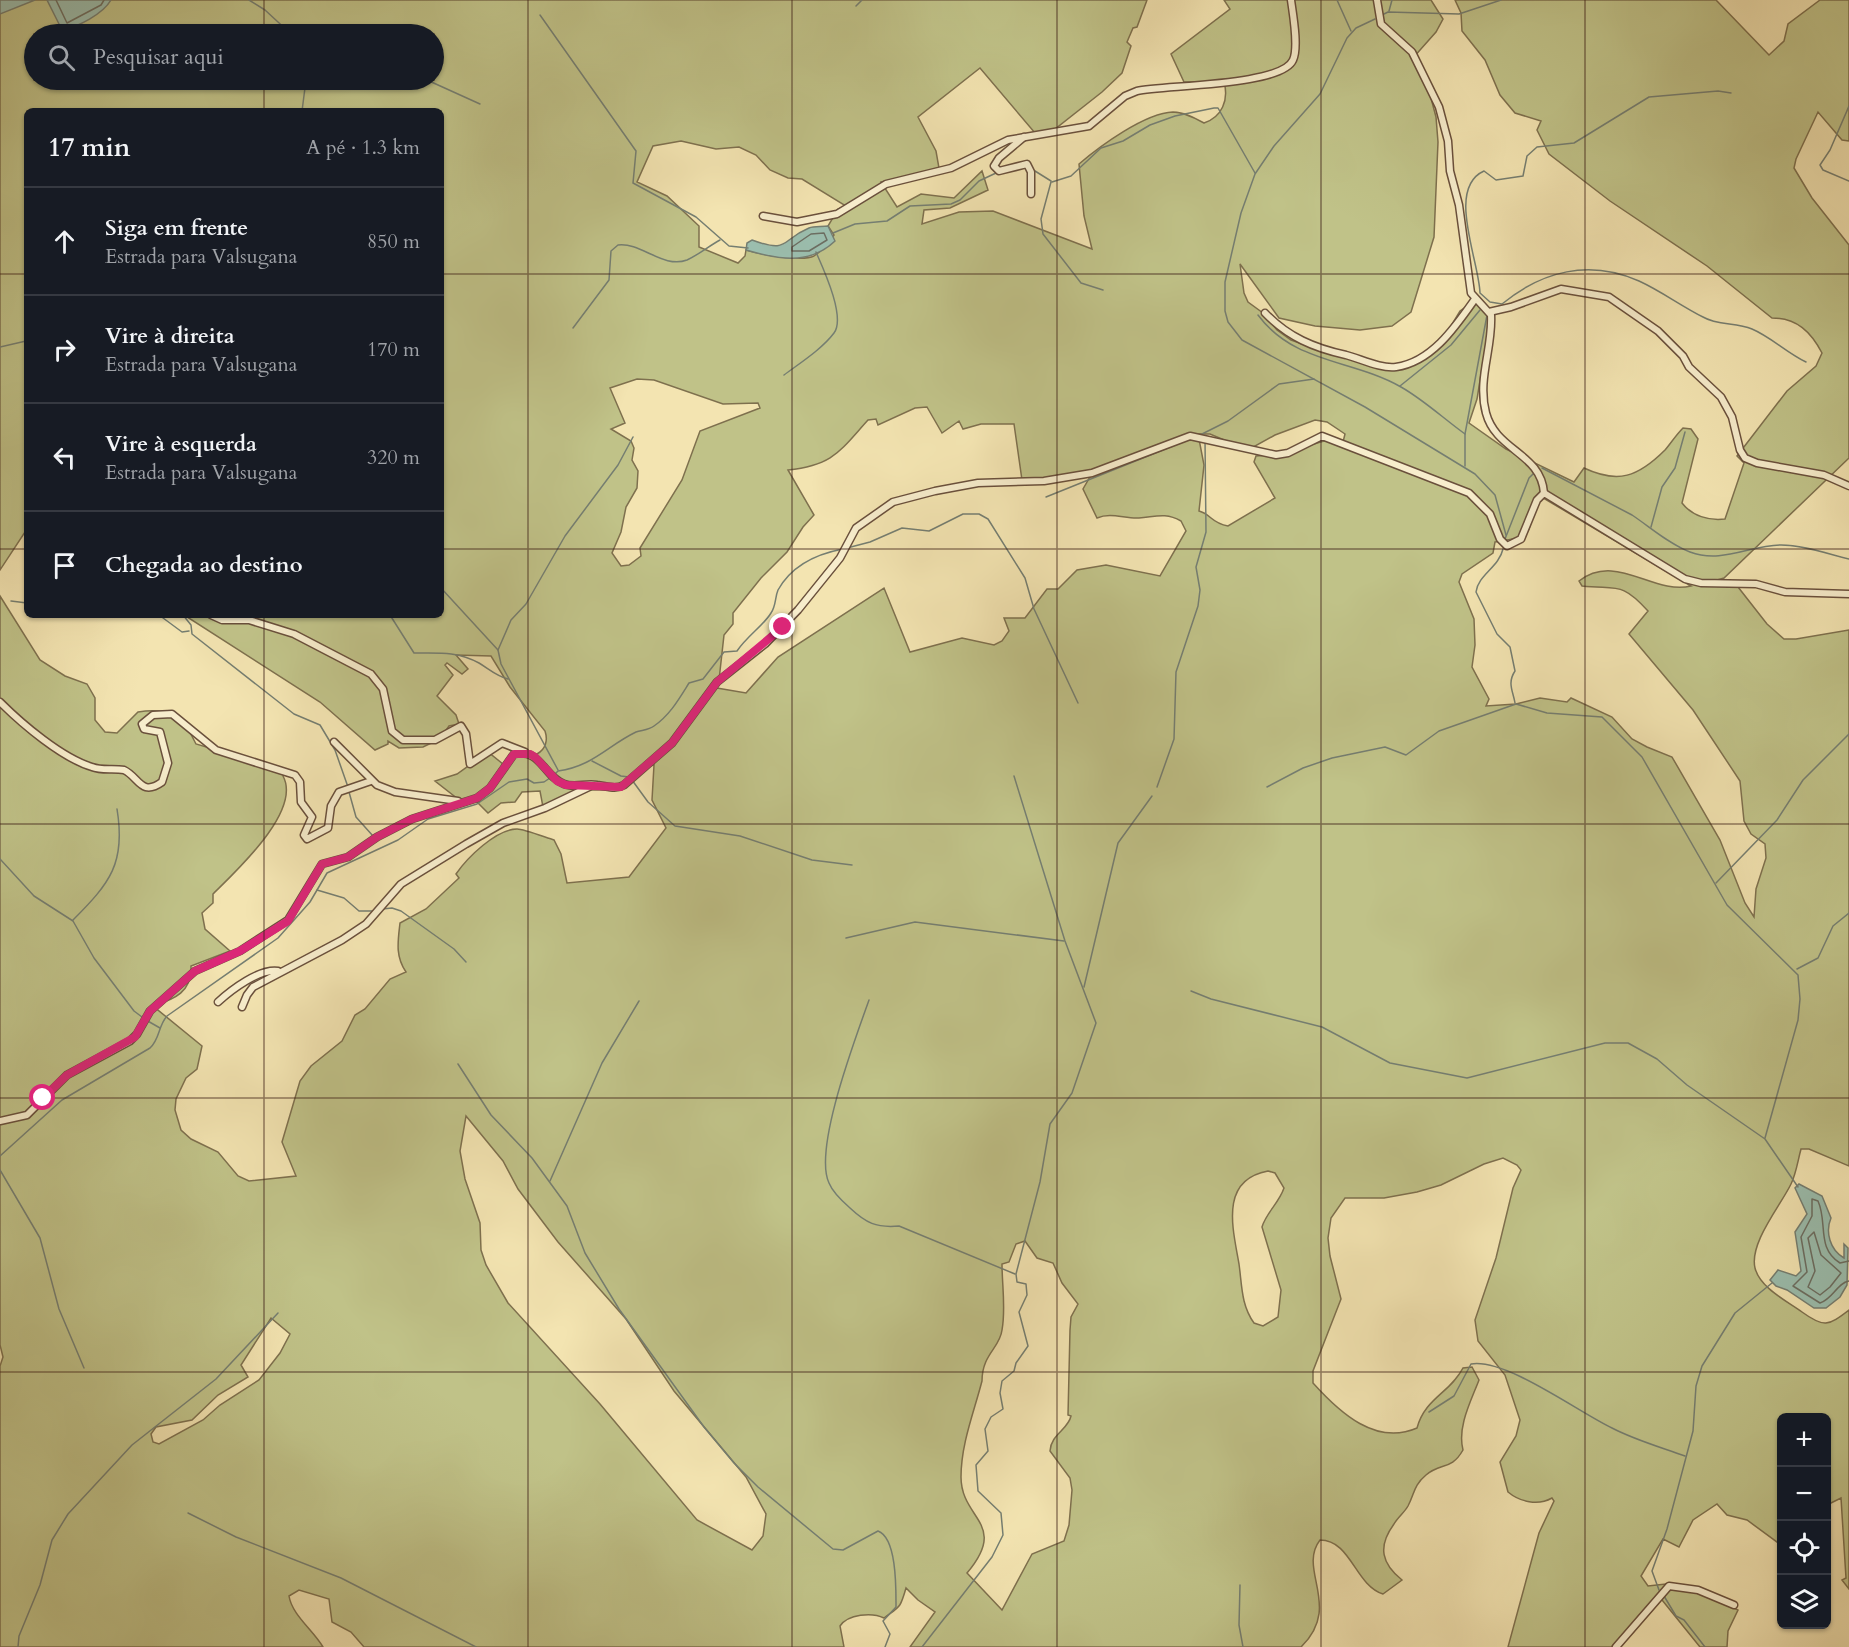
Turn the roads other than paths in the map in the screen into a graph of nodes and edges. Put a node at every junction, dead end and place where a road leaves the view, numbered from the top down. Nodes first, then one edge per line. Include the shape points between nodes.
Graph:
1 (1292, 0) edge
2 (1377, 0) edge
3 (1024, 136) junction
4 (1031, 194) dead end
5 (763, 216) dead end
6 (1475, 299) junction
7 (1490, 312) junction
8 (1265, 313) dead end
9 (1849, 486) edge
10 (1544, 493) junction
11 (1849, 594) edge
12 (218, 618) edge
13 (0, 702) edge
14 (334, 742) dead end
15 (530, 754) junction
16 (370, 781) junction
17 (596, 784) junction
18 (462, 802) junction
19 (279, 971) junction
20 (218, 1002) dead end
21 (242, 1007) dead end
22 (0, 1121) edge
23 (1734, 1605) dead end
24 (1616, 1647) edge

1 - 3 street via 1295,56 1282,70 1239,81 1137,91 1125,96 1089,126
2 - 6 street via 1382,24 1412,52 1439,107 1447,133 1450,171
3 - 4 street via 994,166 999,171 1027,164
3 - 5 street via 998,144 951,168 886,184 837,214 797,222
6 - 7 street
6 - 8 street via 1448,336 1417,359 1395,367 1311,345 1286,332
7 - 9 street via 1561,289 1609,297 1658,331 1721,397 1745,458 1824,475
7 - 10 street via 1482,387 1486,414 1497,435 1536,467
10 - 11 street via 1685,579 1756,584 1785,592
10 - 17 street via 1537,500 1521,539 1507,546 1501,542 1490,514 1468,494 1326,437 1317,437 1295,450 1276,455 1194,435 1092,473 978,483 912,496 876,511 856,528 840,558 798,610 765,644 717,682 657,757 621,787
12 - 15 street via 249,620 294,634 371,675 383,688 392,731 399,739 435,740 461,726 466,734 470,764 504,742
13 - 16 street via 83,764 124,770 147,787 162,782 168,763 160,732 144,729 142,724 153,716 172,714 216,750 295,775 300,782 301,802 312,817 304,835 308,839 328,828 331,806 339,792
14 - 16 street
15 - 17 street via 561,783
15 - 18 street via 514,754 485,792
16 - 18 street via 395,792
17 - 19 street via 503,823 466,844 401,884 366,924
18 - 22 street via 400,824 348,857 322,864 294,915 284,924 240,951 195,971 150,1011 130,1041 67,1075 27,1115
19 - 20 street via 255,977
19 - 21 street via 253,987
23 - 24 street via 1698,1590 1668,1586

